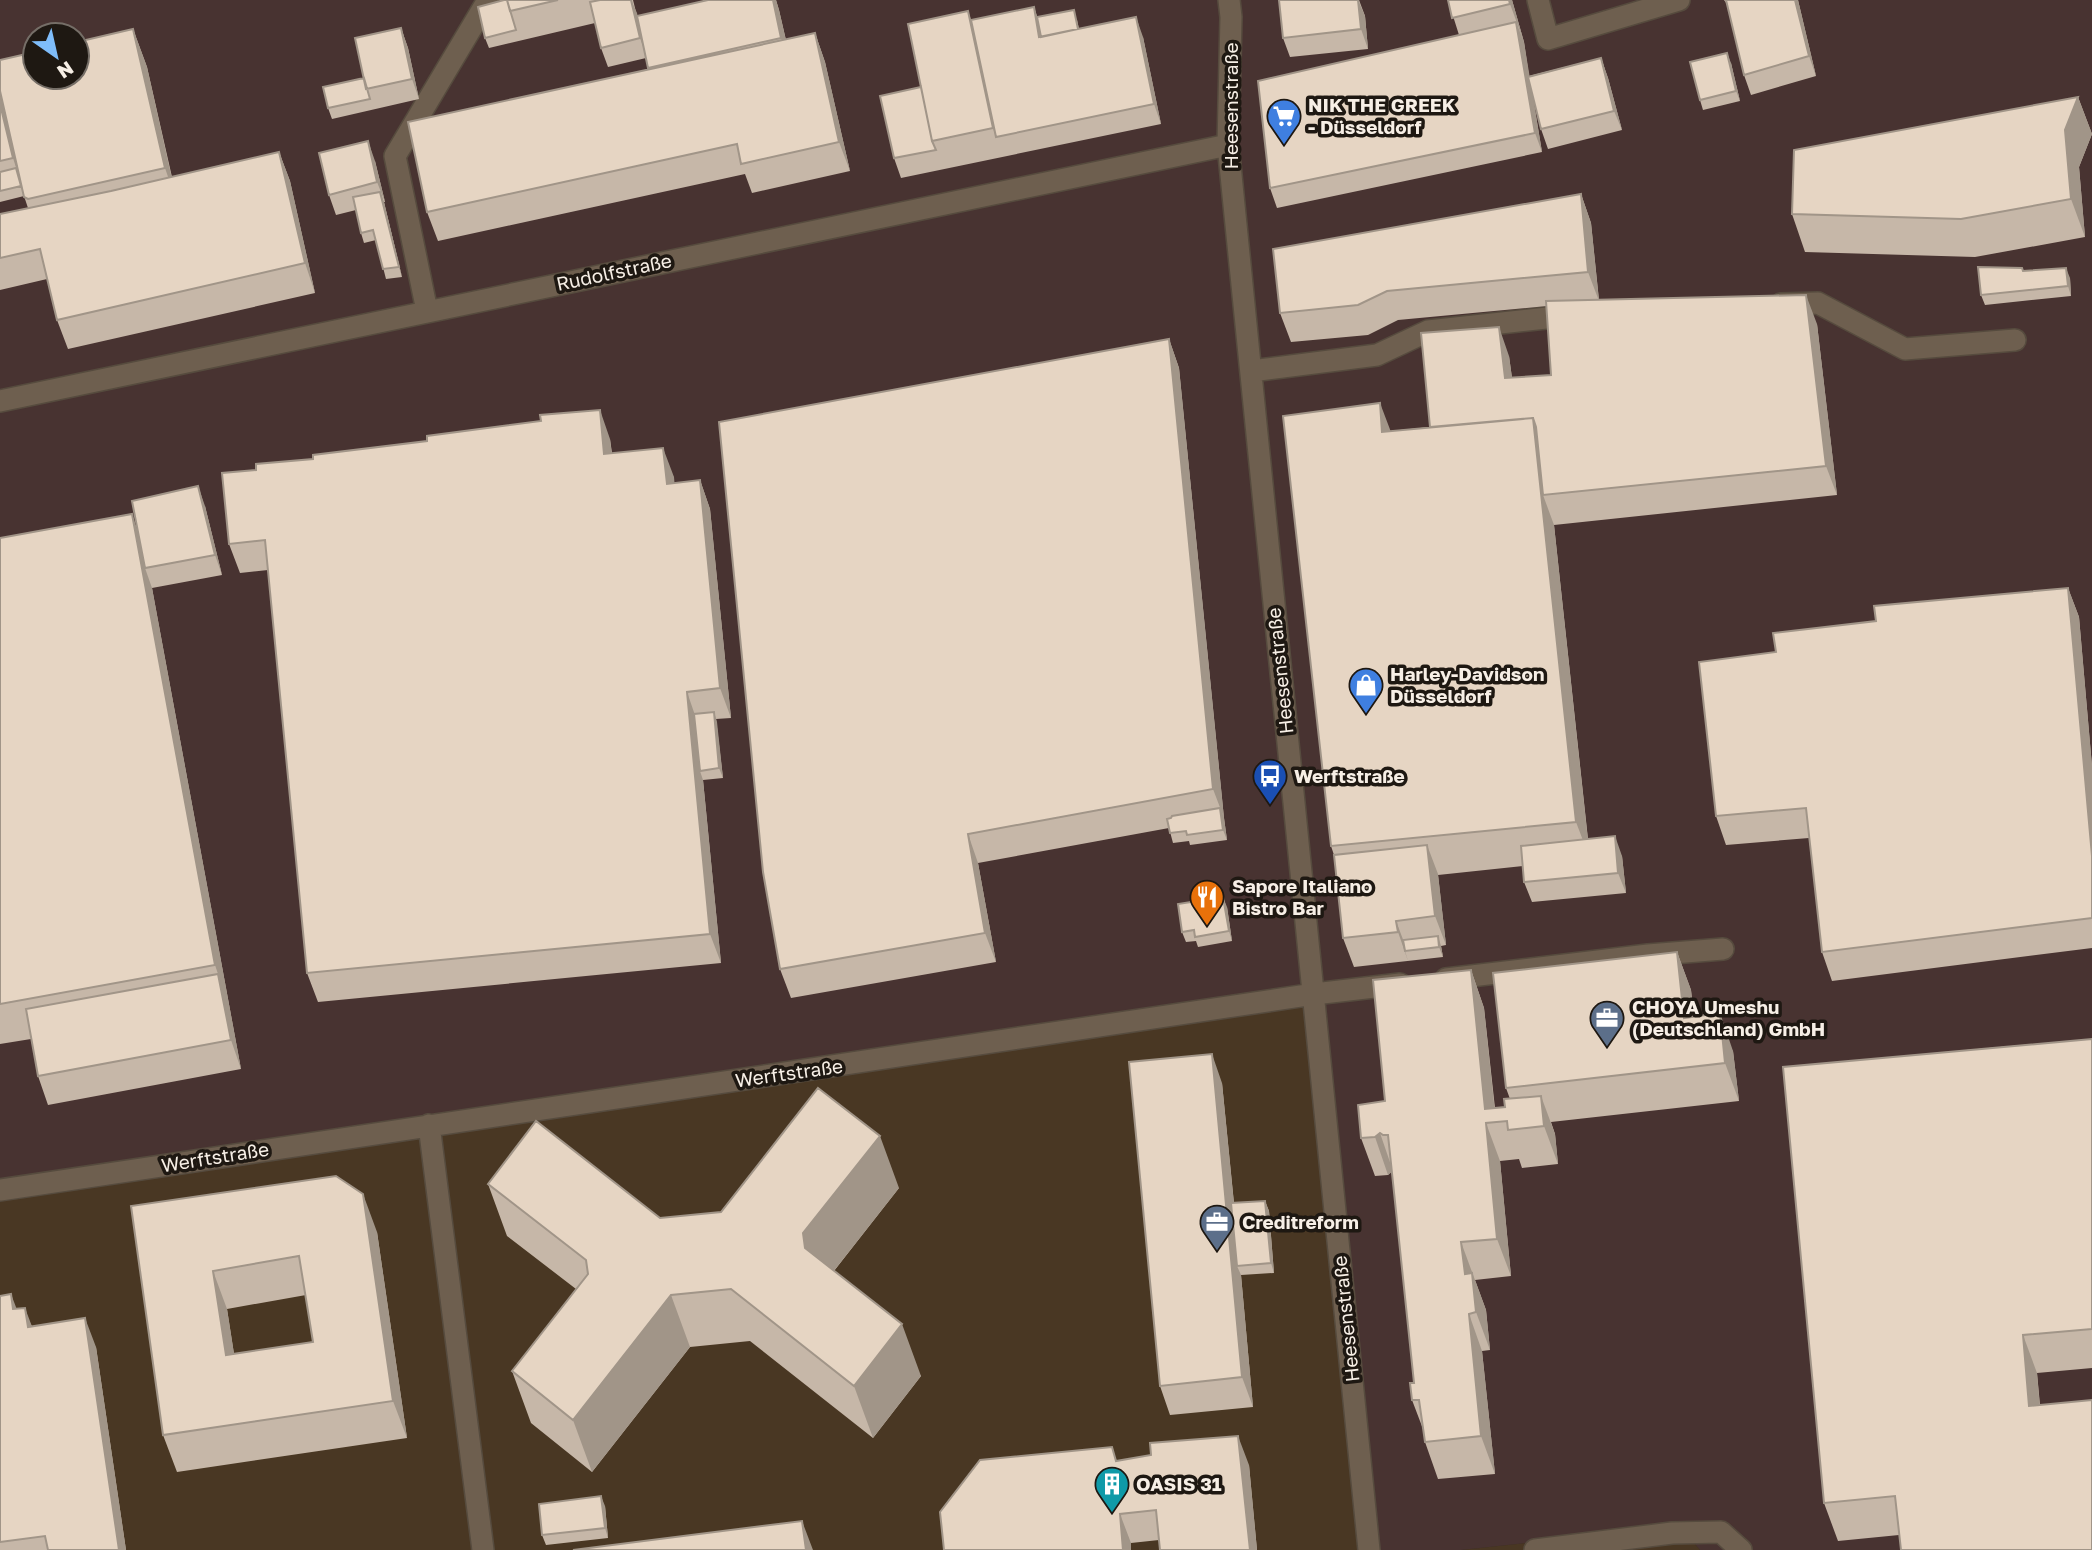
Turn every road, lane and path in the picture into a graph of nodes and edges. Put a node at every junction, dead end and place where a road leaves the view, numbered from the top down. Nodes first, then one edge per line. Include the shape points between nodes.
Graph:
1 (488, 0) edge
2 (1229, 0) edge
3 (1538, 0) edge
4 (1679, 0) edge
5 (1228, 145) junction
6 (1763, 305) edge
7 (428, 311) junction
8 (1600, 312) edge
9 (2015, 340) dead end
10 (1251, 371) junction
11 (0, 401) edge
12 (1723, 949) dead end
13 (1314, 994) junction
14 (429, 1125) junction
15 (0, 1190) edge
16 (482, 1550) edge
17 (1369, 1550) edge
18 (1535, 1550) edge
19 (1741, 1550) edge

1 - 7 street via 395,156
2 - 5 street, Heesenstraße
3 - 4 street via 1548,39
5 - 7 street, Rudolfstraße
5 - 10 street, Heesenstraße
6 - 9 street via 1818,303 1905,349
7 - 11 street, Rudolfstraße
8 - 10 street via 1428,331 1377,355
10 - 13 street, Heesenstraße
12 - 13 street, Werftstraße
13 - 14 street, Werftstraße
13 - 17 street, Heesenstraße
14 - 15 street, Werftstraße
14 - 16 street
18 - 19 street via 1672,1533 1721,1532

